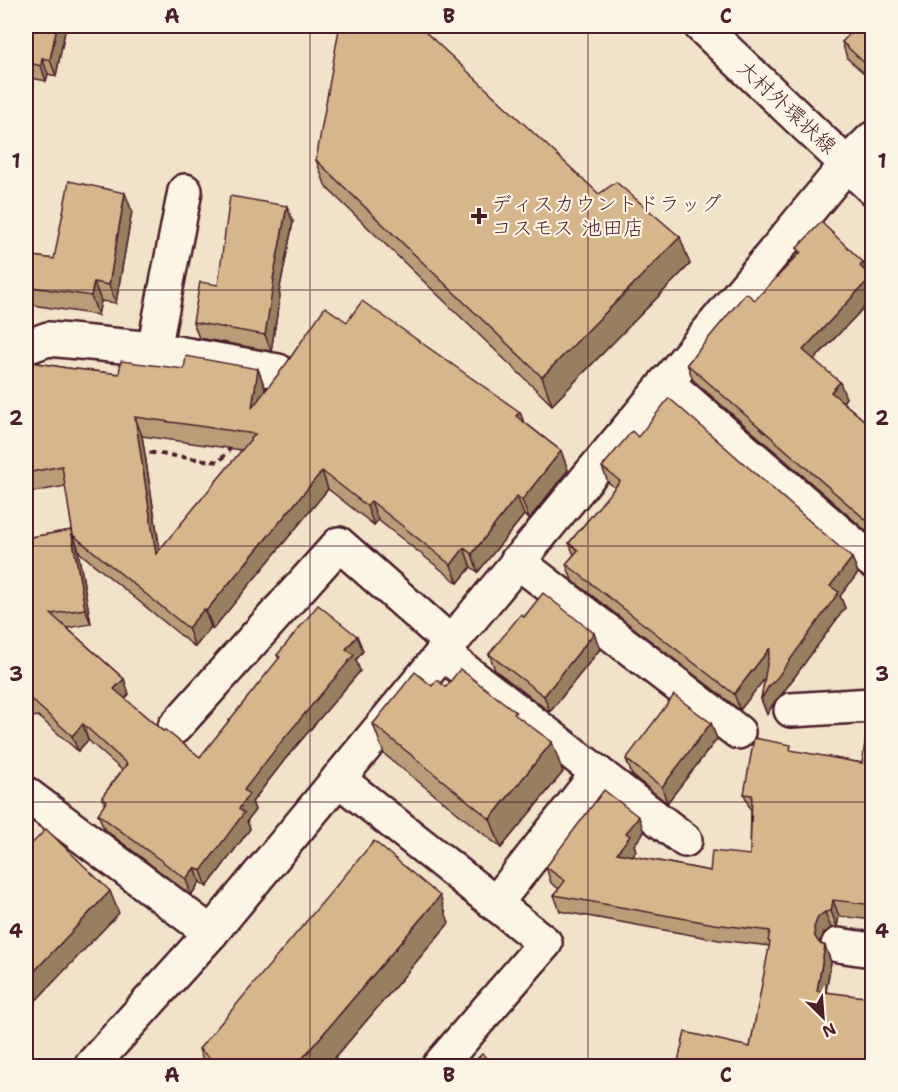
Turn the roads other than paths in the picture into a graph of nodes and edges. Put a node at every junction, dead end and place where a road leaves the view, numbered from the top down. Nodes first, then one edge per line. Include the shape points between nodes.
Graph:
1 (701, 26) edge
2 (873, 138) edge
3 (847, 164) junction
4 (873, 188) edge
5 (185, 190) dead end
6 (26, 347) edge
7 (154, 349) junction
8 (278, 371) edge
9 (666, 382) junction
10 (517, 561) junction
11 (873, 561) edge
12 (446, 648) junction
13 (873, 705) edge
14 (792, 710) dead end
15 (175, 727) dead end
16 (738, 732) dead end
17 (598, 773) junction
18 (338, 779) junction
19 (26, 794) edge
20 (685, 840) dead end
21 (495, 904) junction
22 (211, 933) junction
23 (838, 945) dead end
24 (873, 951) edge
25 (91, 1066) edge
26 (439, 1066) edge

1 - 3 street, 大村外環状線
2 - 3 street
3 - 4 street, 大村外環状線
3 - 9 street
5 - 7 street
6 - 7 street via 48,339
7 - 8 street
9 - 10 street
9 - 11 street
10 - 12 street
10 - 16 street
12 - 15 street via 339,544
12 - 17 street
12 - 18 street
13 - 14 street
17 - 20 street
17 - 21 street
18 - 21 street
18 - 22 street
19 - 22 street
21 - 26 street via 545,943
22 - 25 street
23 - 24 street

